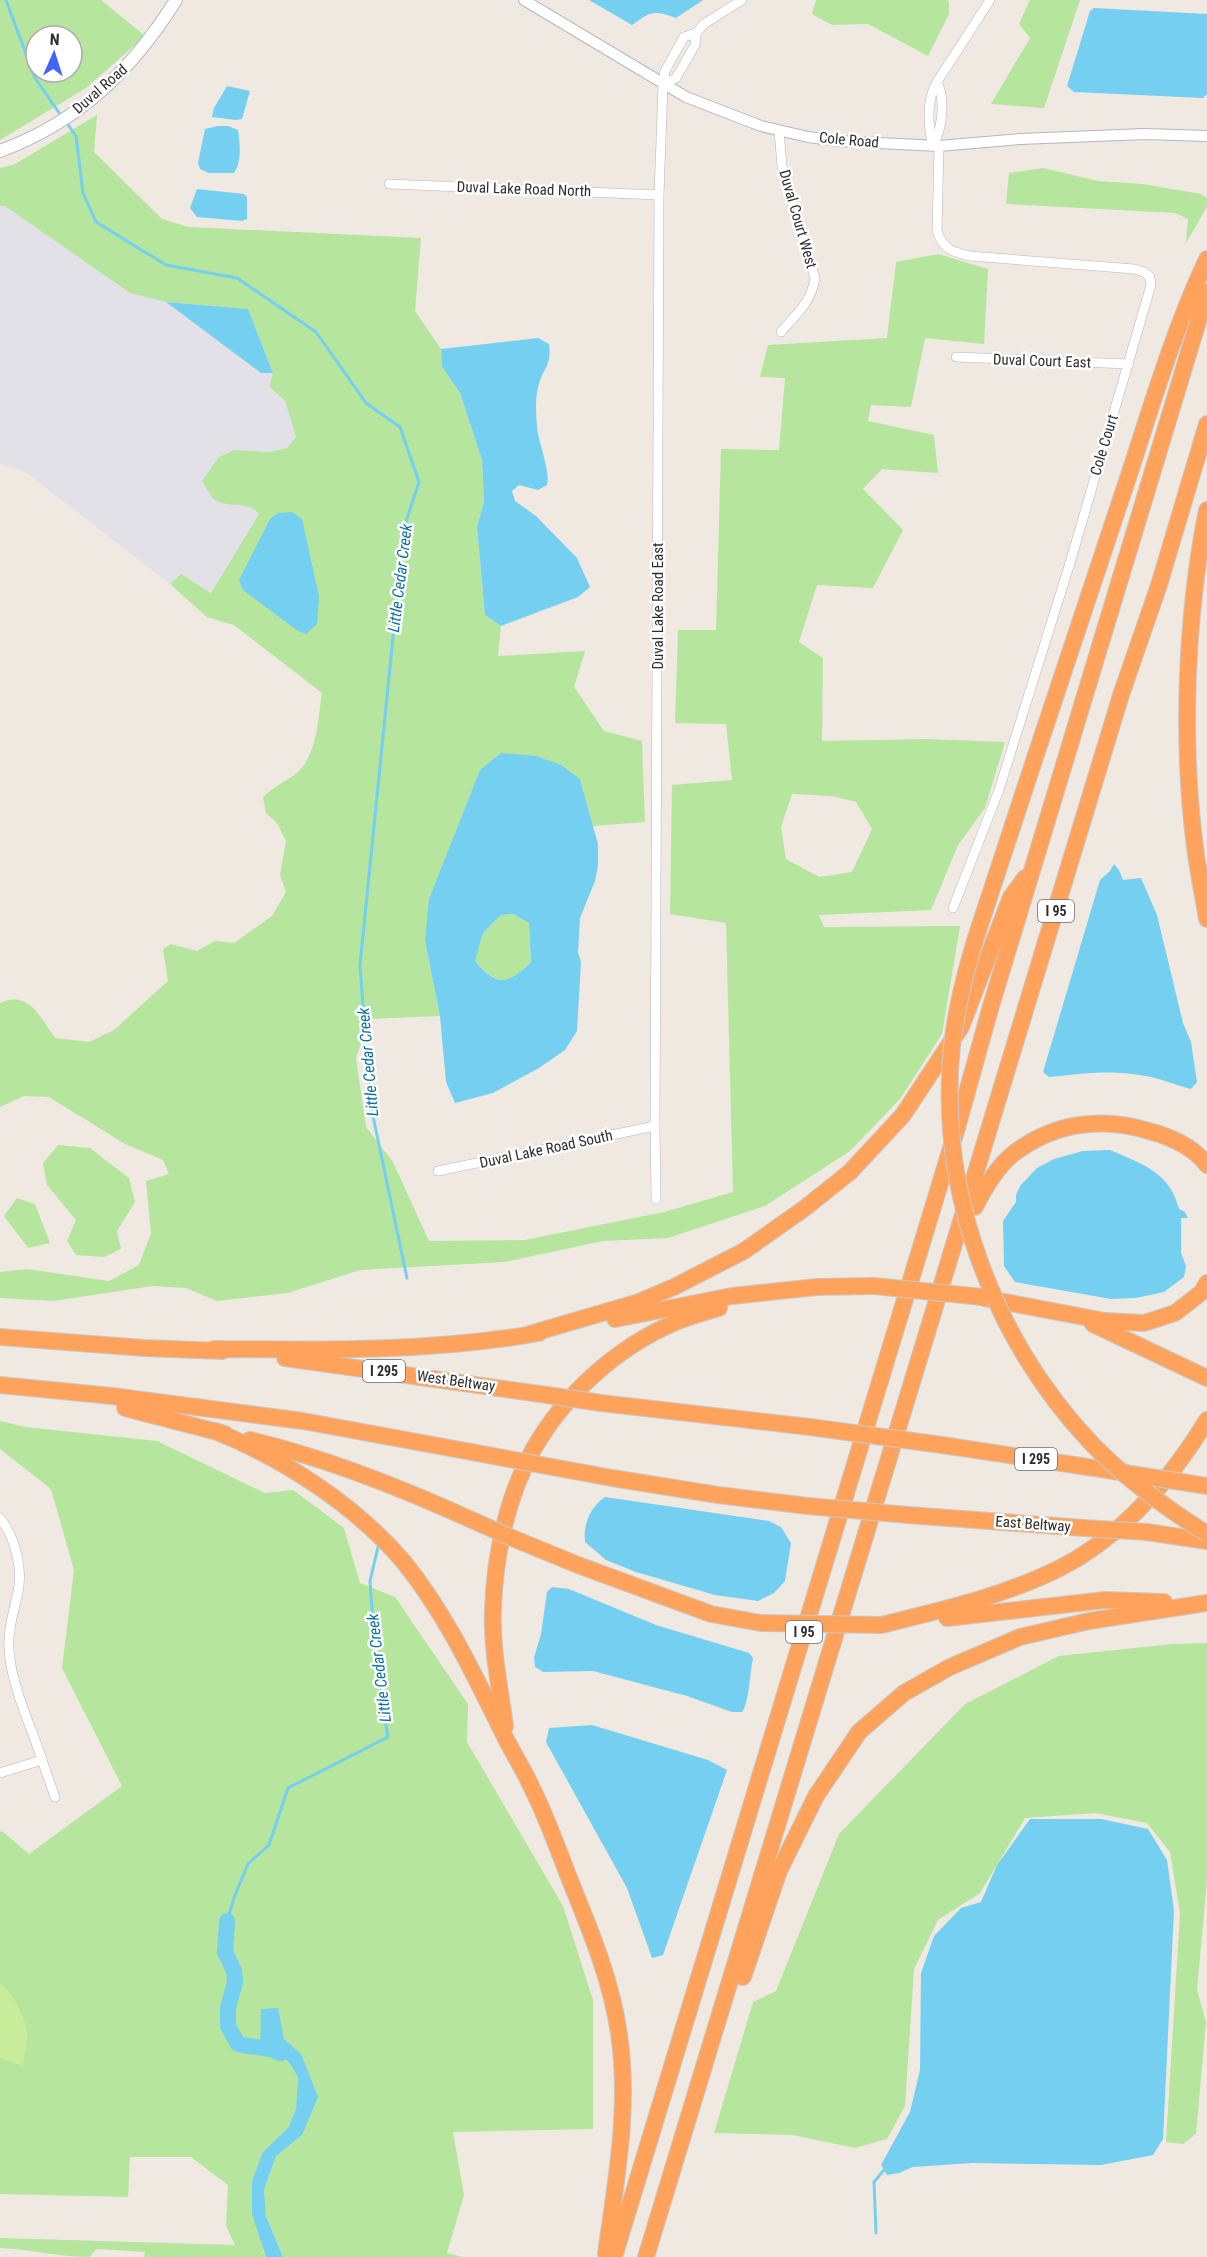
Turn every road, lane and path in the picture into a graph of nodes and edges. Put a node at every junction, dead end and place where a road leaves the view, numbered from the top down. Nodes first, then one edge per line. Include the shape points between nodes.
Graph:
1 (176, 0) edge
2 (524, 0) edge
3 (742, 0) edge
4 (990, 0) edge
5 (696, 33) junction
6 (677, 49) junction
7 (689, 56) junction
8 (937, 82) junction
9 (663, 85) junction
10 (930, 105) junction
11 (941, 106) junction
12 (779, 131) junction
13 (1207, 136) edge
14 (936, 146) junction
15 (0, 150) edge
16 (389, 184) dead end
17 (659, 195) junction
18 (1207, 259) edge
19 (1207, 292) edge
20 (781, 332) dead end
21 (956, 357) dead end
22 (1129, 364) junction
23 (1207, 423) edge
24 (1207, 510) edge
25 (1032, 868) junction
26 (952, 908) dead end
27 (1207, 919) edge
28 (655, 1126) junction
29 (1207, 1165) edge
30 (438, 1171) dead end
31 (656, 1199) dead end
32 (957, 1239) junction
33 (1207, 1283) edge
34 (817, 1287) junction
35 (1074, 1314) junction
36 (530, 1334) junction
37 (0, 1337) edge
38 (214, 1349) junction
39 (1200, 1375) edge
40 (0, 1386) edge
41 (1207, 1420) edge
42 (215, 1431) junction
43 (1207, 1486) edge
44 (0, 1518) edge
45 (1207, 1534) edge
46 (1207, 1541) edge
47 (1207, 1603) edge
48 (881, 1625) junction
49 (507, 1740) junction
50 (42, 1760) junction
51 (0, 1773) edge
52 (55, 1797) dead end
53 (675, 2160) junction
54 (606, 2257) edge
55 (614, 2257) edge
56 (646, 2257) edge

1 - 15 main road, Duval Road via 123,72 99,94 54,126
2 - 9 street, Cole Road
3 - 5 street
4 - 8 street
5 - 6 street via 684,37
5 - 7 street
6 - 7 street
6 - 9 street, Duval Lake Road East via 665,71
7 - 9 street via 676,78
8 - 10 street
8 - 11 street via 942,92
9 - 12 street, Cole Road via 714,110
9 - 17 street, Duval Lake Road East
10 - 11 street
10 - 14 street via 929,131
11 - 14 street
12 - 14 street, Cole Road via 839,141
12 - 20 street, Duval Court West via 782,166 815,278 808,299
13 - 14 street, Cole Road via 1134,134
14 - 22 street, Cole Court via 937,231 940,242 949,250 970,256 1134,269 1150,277 1150,294
16 - 17 street, Duval Lake Road North
17 - 28 street, Duval Lake Road East
18 - 45 highway, bridge via 1101,555 985,910 960,998 949,1103 953,1161 979,1260 1035,1372 1093,1445 1126,1476
19 - 25 highway, I 95
21 - 22 street, Duval Court East
22 - 26 street, Cole Court via 999,790
23 - 32 highway, I 95
24 - 27 highway via 1190,648 1189,711 1195,846
25 - 36 highway via 1011,897 961,1027 903,1115 850,1172 744,1251 684,1282 636,1303
25 - 55 highway, I 95 via 957,1128
28 - 30 street, Duval Lake Road South
28 - 31 street, Duval Lake Road East
29 - 32 highway via 1198,1153 1167,1136 1126,1124 1096,1122 1054,1130 1012,1155 986,1186
32 - 53 highway, I 95
33 - 35 highway via 1202,1292 1175,1313 1144,1323
34 - 35 highway, bridge via 874,1286 982,1297
34 - 36 highway via 732,1296
34 - 49 highway via 723,1307 678,1321 637,1342 585,1383 533,1450 513,1496 497,1560 495,1654
35 - 39 highway
36 - 38 highway via 469,1343 341,1350
37 - 38 highway, West Beltway / I 295
38 - 43 highway, West Beltway / I 295, bridge via 601,1403 810,1426
40 - 42 highway via 135,1409
40 - 46 highway, East Beltway, bridge via 303,1421 718,1495 908,1515 1147,1532
41 - 48 highway via 1158,1489 1132,1516 1084,1554 1061,1568 967,1604
42 - 48 highway, bridge via 358,1472 578,1565 711,1614 761,1623
42 - 49 highway via 287,1467 352,1511 402,1560 463,1651
44 - 50 street via 16,1555 18,1589 8,1643 13,1676
47 - 48 highway via 1105,1600
47 - 53 highway via 1089,1621 1020,1637 950,1667 904,1693 859,1732 816,1796 779,1870 686,2146
49 - 54 highway via 532,1787 596,1942 618,2024 624,2115
50 - 51 street
50 - 52 street
53 - 56 highway, I 95

